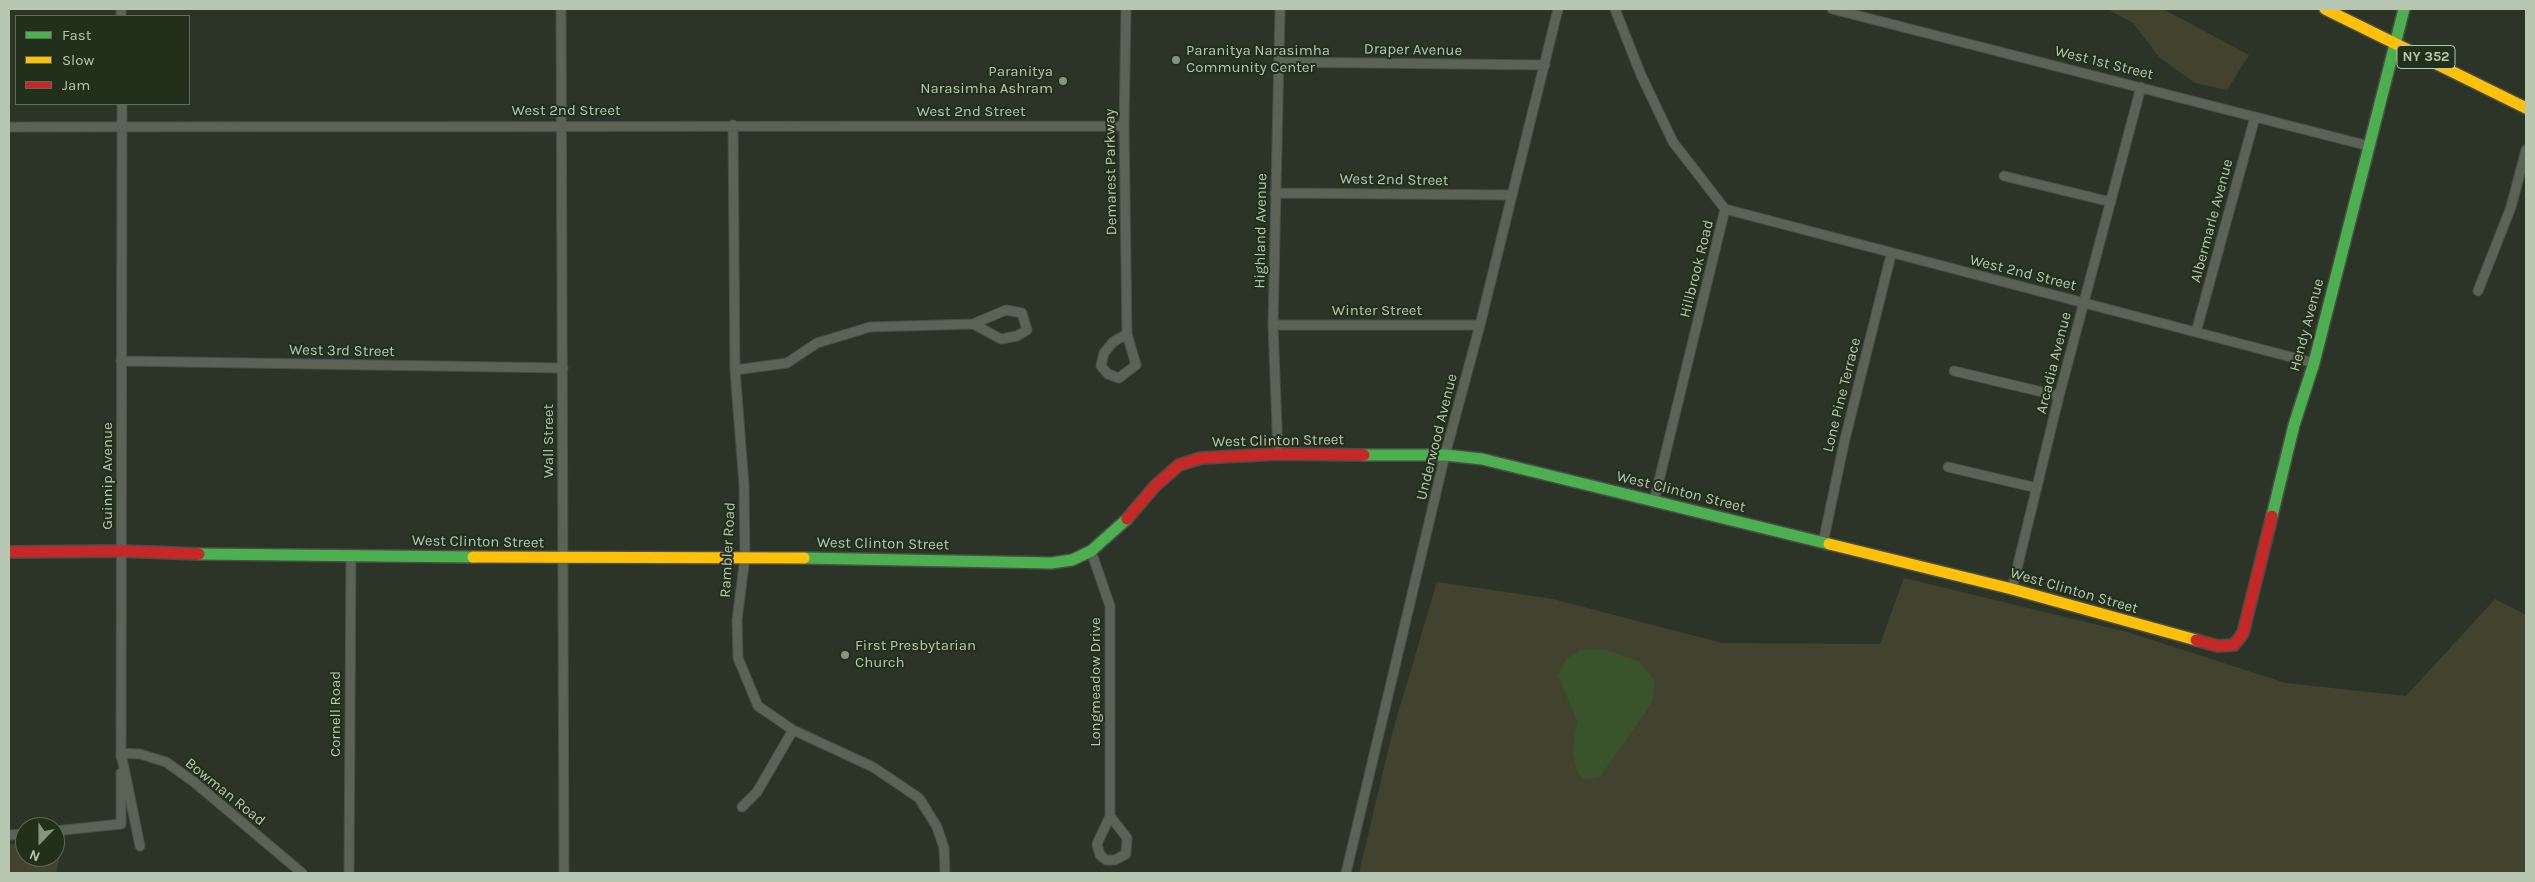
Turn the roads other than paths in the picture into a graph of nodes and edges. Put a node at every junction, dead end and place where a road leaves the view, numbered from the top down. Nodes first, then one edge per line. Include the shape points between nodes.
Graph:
1 (561, 9) edge
2 (1126, 9) edge
3 (1280, 9) edge
4 (1558, 9) edge
5 (1615, 9) edge
6 (1832, 9) edge
7 (2325, 9) edge
8 (2404, 9) edge
9 (2396, 42) junction
10 (1280, 62) junction
11 (1545, 65) junction
12 (2141, 87) junction
13 (122, 105) edge
14 (2526, 108) edge
15 (2254, 117) junction
16 (560, 125) junction
17 (733, 125) junction
18 (1124, 126) junction
19 (9, 127) edge
20 (122, 127) junction
21 (2369, 146) junction
22 (2526, 150) edge
23 (2004, 176) dead end
24 (1275, 192) junction
25 (1512, 195) junction
26 (2111, 202) junction
27 (1725, 209) junction
28 (1891, 254) junction
29 (2478, 291) dead end
30 (2083, 302) junction
31 (973, 324) junction
32 (1273, 325) junction
33 (1480, 325) junction
34 (2196, 332) junction
35 (1127, 334) junction
36 (121, 361) junction
37 (2314, 363) junction
38 (563, 368) junction
39 (736, 370) junction
40 (1954, 371) dead end
41 (2059, 396) junction
42 (1278, 454) junction
43 (1446, 455) junction
44 (1948, 466) dead end
45 (2037, 488) junction
46 (1654, 501) junction
47 (1823, 543) junction
48 (122, 551) junction
49 (1091, 551) junction
50 (9, 552) edge
51 (351, 555) junction
52 (745, 557) junction
53 (563, 558) junction
54 (2012, 589) junction
55 (2234, 645) joint
56 (793, 730) junction
57 (121, 753) junction
58 (742, 807) dead end
59 (1110, 816) junction
60 (65, 830) edge
61 (140, 846) dead end
62 (302, 873) edge
63 (349, 873) edge
64 (564, 873) edge
65 (945, 873) edge
66 (1346, 873) edge

1 - 16 street, Wall Street
2 - 18 street, Demarest Parkway
3 - 10 street, Highland Avenue
4 - 11 street, Underwood Avenue
5 - 27 street, Hillbrook Road via 1640,76 1673,142
6 - 12 street, West 1st Street
7 - 9 street, NY 352
8 - 9 street, Hendy Avenue
9 - 14 street, NY 352
9 - 21 street, Hendy Avenue
10 - 11 street, Draper Avenue
10 - 24 street, Highland Avenue
11 - 25 street, Underwood Avenue
12 - 15 street, West 1st Street
12 - 26 street, Arcadia Avenue
13 - 20 street, Guinnip Avenue
15 - 21 street, West 1st Street
15 - 34 street, Albermarle Avenue
16 - 17 street, West 2nd Street
16 - 20 street, West 2nd Street
16 - 38 street, Wall Street
17 - 18 street, West 2nd Street
17 - 39 street, Rambler Road
18 - 35 street, Demarest Parkway
19 - 20 street, West 2nd Street
20 - 36 street, Guinnip Avenue
21 - 37 street, Hendy Avenue
22 - 29 street via 2512,207
23 - 26 street
24 - 25 street, West 2nd Street
24 - 32 street, Highland Avenue
25 - 33 street, Underwood Avenue
26 - 30 street, Arcadia Avenue
27 - 28 street, West 2nd Street
27 - 46 street, Hillbrook Road
28 - 30 street, West 2nd Street
28 - 47 street, Lone Pine Terrace
30 - 34 street, West 2nd Street
30 - 41 street, Arcadia Avenue
31 - 31 street via 1001,339 1027,330 1022,313 1006,310
31 - 39 street via 870,327 817,343 787,363
32 - 33 street, Winter Street
32 - 42 street, Highland Avenue
33 - 43 street, Underwood Avenue
34 - 37 street, West 2nd Street
35 - 35 street, Demarest Parkway via 1136,365 1119,378 1108,374 1101,366 1104,352
36 - 38 street, West 3rd Street
36 - 48 street, Guinnip Avenue
37 - 55 street, Hendy Avenue via 2294,425 2244,633
38 - 53 street, Wall Street
39 - 52 street, Rambler Road
40 - 41 street
41 - 45 street, Arcadia Avenue
42 - 43 street, West Clinton Street
42 - 49 street, West Clinton Street via 1209,456 1179,465 1155,486 1124,523
43 - 46 street, West Clinton Street via 1482,459
43 - 66 street, Underwood Avenue
44 - 45 street
45 - 54 street, Arcadia Avenue
46 - 47 street, West Clinton Street
47 - 54 street, West Clinton Street
48 - 50 street, West Clinton Street
48 - 51 street, West Clinton Street via 146,554
48 - 57 street, Guinnip Avenue
49 - 52 street, West Clinton Street via 1072,560 1051,563
49 - 59 street, Longmeadow Drive via 1110,606
51 - 53 street, West Clinton Street
51 - 63 street, Cornell Road
52 - 53 street, West Clinton Street
52 - 56 street, Rambler Road via 737,620 738,658 758,706
53 - 64 street, Wall Street
54 - 55 street, West Clinton Street via 2218,646
56 - 58 street via 757,792
56 - 65 street, Rambler Road via 873,767 919,798 937,827 944,848
57 - 60 street via 121,824
57 - 61 street, Guinnip Avenue
57 - 62 street, Bowman Road via 140,754 166,762
59 - 59 street, Longmeadow Drive via 1096,844 1100,855 1106,860 1115,860 1126,854 1127,838

